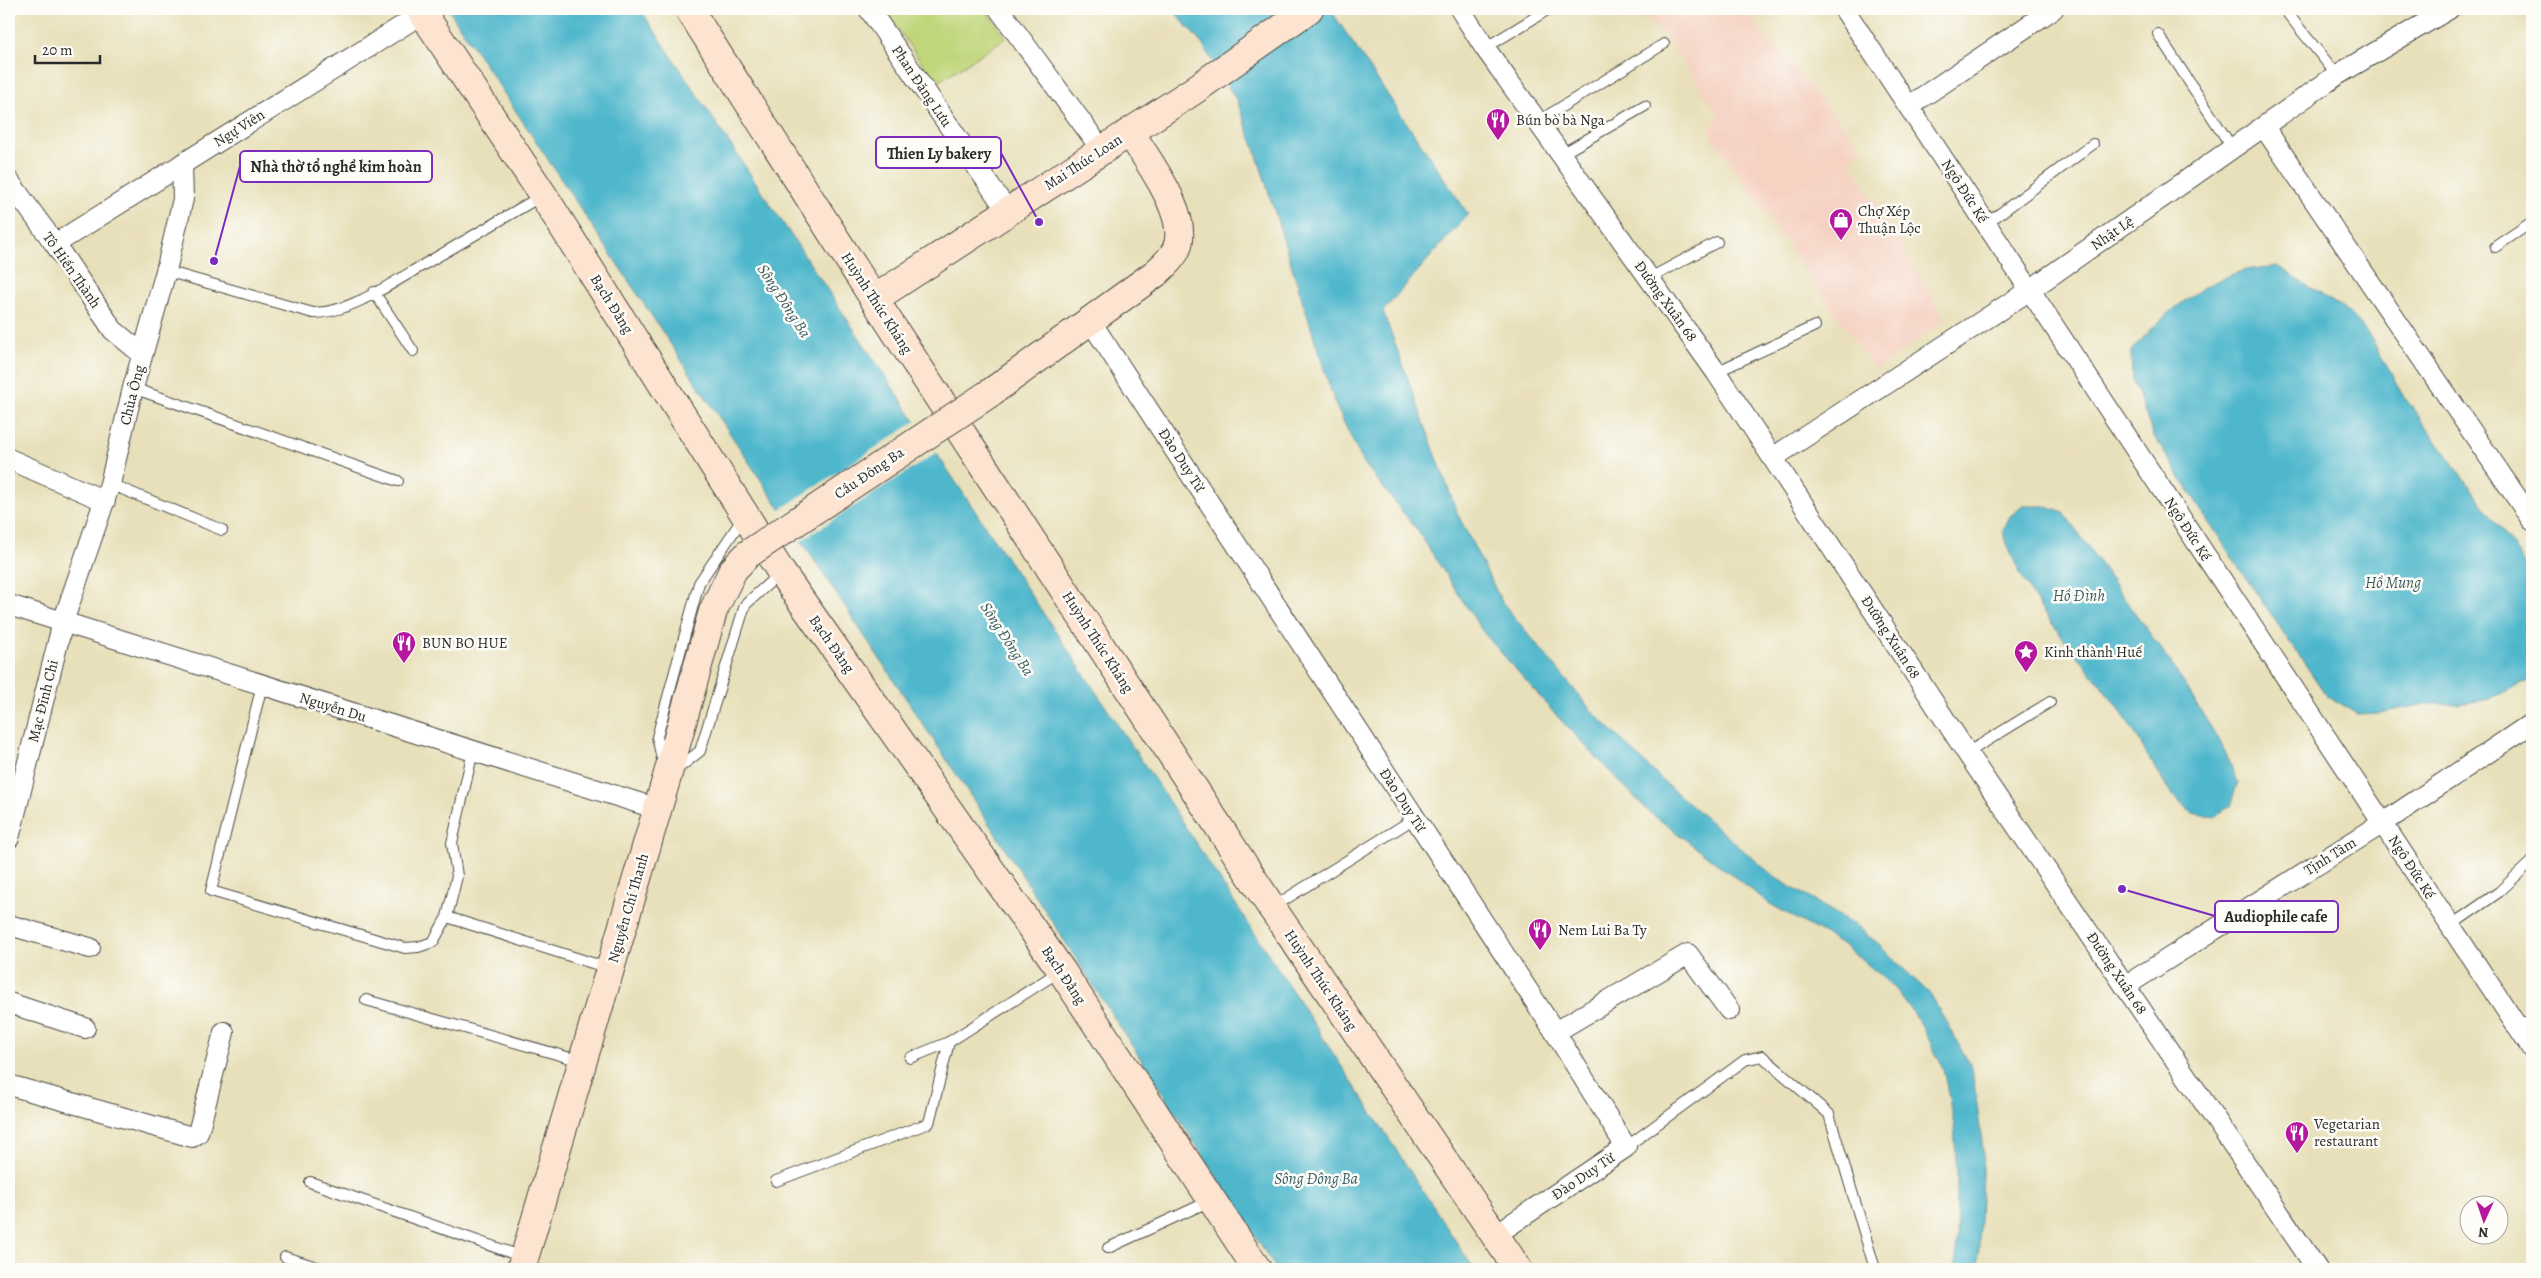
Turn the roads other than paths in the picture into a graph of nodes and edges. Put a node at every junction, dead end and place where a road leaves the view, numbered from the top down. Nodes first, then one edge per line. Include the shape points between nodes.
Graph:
1 (869, 9) edge
2 (999, 9) edge
3 (1309, 9) edge
4 (1460, 9) edge
5 (1549, 9) edge
6 (1844, 9) edge
7 (2053, 9) edge
8 (2449, 9) edge
9 (422, 11) edge
10 (695, 11) edge
11 (2288, 14) dead end
12 (2158, 34) dead end
13 (1664, 44) dead end
14 (1485, 48) junction
15 (2337, 75) junction
16 (1645, 106) dead end
17 (1909, 106) junction
18 (1536, 122) junction
19 (2264, 127) junction
20 (1130, 132) junction
21 (2093, 144) dead end
22 (2233, 148) junction
23 (1102, 150) junction
24 (1560, 155) junction
25 (182, 164) junction
26 (9, 181) edge
27 (543, 195) junction
28 (1008, 212) junction
29 (2532, 222) edge
30 (1986, 224) junction
31 (1717, 242) dead end
32 (55, 244) junction
33 (2495, 247) dead end
34 (166, 271) junction
35 (1650, 278) junction
36 (2030, 290) junction
37 (374, 292) junction
38 (874, 299) junction
39 (1091, 322) junction
40 (1815, 326) dead end
41 (413, 351) dead end
42 (142, 354) junction
43 (1716, 372) junction
44 (133, 388) junction
45 (1774, 457) junction
46 (9, 459) edge
47 (398, 481) dead end
48 (108, 492) junction
49 (745, 515) junction
50 (2532, 520) edge
51 (222, 530) dead end
52 (748, 554) joint
53 (781, 572) junction
54 (9, 605) edge
55 (63, 622) junction
56 (262, 684) junction
57 (2050, 702) dead end
58 (2532, 723) edge
59 (473, 751) junction
60 (1967, 753) junction
61 (667, 777) junction
62 (658, 809) junction
63 (1415, 818) junction
64 (2383, 823) junction
65 (9, 838) edge
66 (2532, 861) edge
67 (1272, 908) junction
68 (447, 917) junction
69 (9, 925) edge
70 (2450, 926) junction
71 (90, 948) dead end
72 (610, 968) junction
73 (1061, 970) junction
74 (2125, 986) junction
75 (366, 1000) dead end
76 (9, 1003) edge
77 (1729, 1010) dead end
78 (2525, 1024) edge
79 (85, 1028) dead end
80 (224, 1032) dead end
81 (1555, 1032) junction
82 (949, 1042) junction
83 (2532, 1049) edge
84 (910, 1058) dead end
85 (583, 1062) junction
86 (9, 1085) edge
87 (1626, 1147) junction
88 (776, 1181) dead end
89 (310, 1182) dead end
90 (1213, 1199) junction
91 (1495, 1235) junction
92 (1108, 1248) dead end
93 (284, 1256) dead end
94 (523, 1263) edge
95 (323, 1269) edge
96 (1258, 1269) edge
97 (1518, 1269) edge
98 (1875, 1269) edge
99 (2316, 1269) edge

1 - 28 street, Phan Đăng Lưu
2 - 23 street
3 - 20 street, Mai Thúc Loan
4 - 14 street, Đường Xuân 68
5 - 14 lane
6 - 17 street, Ngô Đức Kế
7 - 17 street
8 - 15 street, Nhật Lệ
9 - 25 street, Ngự Viên
9 - 27 street, Bạch Đằng
10 - 38 street, Huỳnh Thúc Kháng
11 - 15 lane
12 - 22 lane
13 - 18 lane
14 - 18 street, Đường Xuân 68
15 - 19 street, Nhật Lệ
16 - 24 lane
17 - 30 street, Ngô Đức Kế
18 - 24 street, Đường Xuân 68
19 - 22 street, Nhật Lệ
19 - 50 street
20 - 23 street, Mai Thúc Loan
20 - 39 street via 1171,199 1180,229 1177,248 1156,273
21 - 30 lane
22 - 36 street, Nhật Lệ
23 - 28 street, Mai Thúc Loan
24 - 35 street, Đường Xuân 68
25 - 32 street, Ngự Viên
25 - 34 street, Chùa Ông via 184,199
26 - 32 street, Tô Hiến Thành
27 - 37 lane
27 - 49 street, Bạch Đằng
28 - 38 street, Mai Thúc Loan
29 - 33 lane
30 - 36 street, Ngô Đức Kế
31 - 35 lane
32 - 42 street, Tô Hiến Thành via 113,330
34 - 37 lane via 312,313 342,308
34 - 42 street, Chùa Ông
35 - 43 street, Đường Xuân 68
36 - 45 street, Nhật Lệ
36 - 64 street, Ngô Đức Kế
37 - 41 lane
38 - 67 street, Huỳnh Thúc Kháng
39 - 52 street, Cầu Đông Ba, bridge
39 - 63 street, Đào Duy Từ
40 - 43 lane
42 - 44 street, Chùa Ông
43 - 45 street, Đường Xuân 68
44 - 47 lane
44 - 48 street, Chùa Ông
45 - 60 street, Đường Xuân 68
46 - 48 street
48 - 51 lane
48 - 55 street, Chùa Ông
49 - 53 street, Bạch Đằng
49 - 61 lane via 699,583 657,737
52 - 61 street, Nguyễn Chí Thanh via 734,570 713,611
53 - 61 lane via 745,605 700,751
53 - 73 street, Bạch Đằng
54 - 55 street, Nguyễn Du
55 - 56 street, Nguyễn Du
55 - 65 street, Mạc Đĩnh Chi
56 - 59 street, Nguyễn Du
56 - 68 lane via 211,891 405,948 418,948 433,942
57 - 60 lane
58 - 64 street, Tịnh Tâm
59 - 62 street, Nguyễn Du
59 - 68 lane via 452,843 458,876
60 - 74 street, Đường Xuân 68
61 - 62 street, Nguyễn Chí Thanh
62 - 72 street, Nguyễn Chí Thanh
63 - 67 lane
63 - 81 street, Đào Duy Từ
64 - 70 street, Ngô Đức Kế
64 - 74 street, Tịnh Tâm
66 - 70 lane via 2499,892
67 - 91 street, Huỳnh Thúc Kháng
68 - 72 lane
69 - 71 street
70 - 78 street, Ngô Đức Kế
72 - 85 street, Nguyễn Chí Thanh
73 - 82 lane
73 - 90 street, Bạch Đằng
74 - 99 street, Đường Xuân 68
75 - 85 lane
76 - 79 street
77 - 81 street via 1688,954
78 - 83 street, Ngô Đức Kế
80 - 86 street via 198,1133 192,1137
81 - 87 street, Đào Duy Từ
82 - 84 lane
82 - 88 lane via 929,1123
85 - 94 street, Nguyễn Chí Thanh
87 - 91 street, Đào Duy Từ
87 - 98 lane via 1745,1060 1762,1056 1829,1114
89 - 94 lane
90 - 92 lane
90 - 96 street, Bạch Đằng
91 - 97 street, Huỳnh Thúc Kháng
93 - 95 lane

